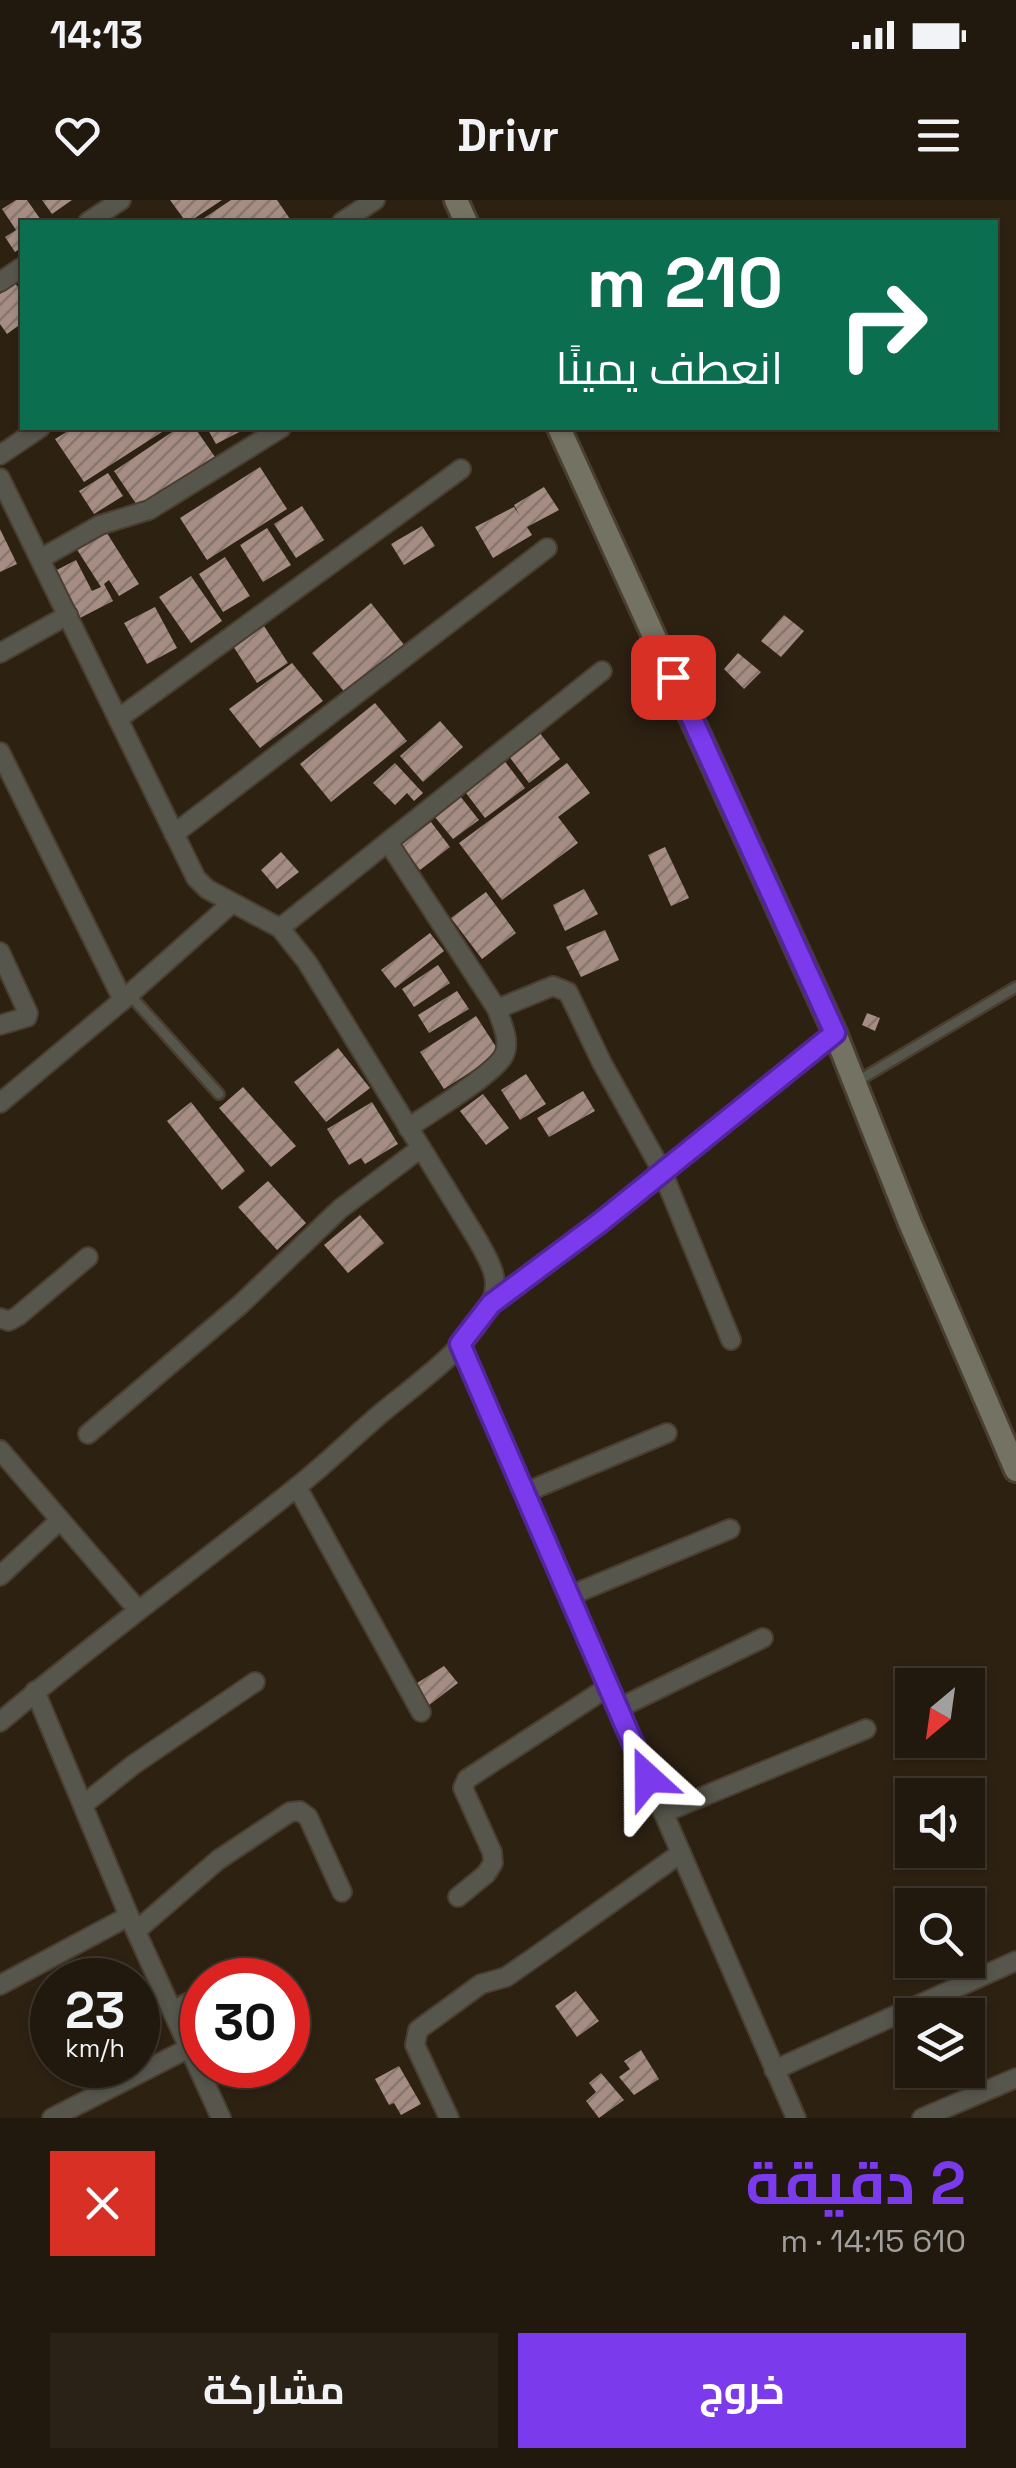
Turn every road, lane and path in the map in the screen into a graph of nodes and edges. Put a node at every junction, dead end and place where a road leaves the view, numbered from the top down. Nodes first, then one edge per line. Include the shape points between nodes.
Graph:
1 (121, 200) edge
2 (375, 200) edge
3 (91, 220) edge
4 (345, 220) edge
5 (37, 430) edge
6 (278, 430) edge
7 (560, 430) edge
8 (0, 455) edge
9 (461, 469) dead end
10 (0, 478) edge
11 (547, 548) dead end
12 (40, 560) junction
13 (68, 615) junction
14 (0, 653) edge
15 (602, 670) dead end
16 (118, 719) junction
17 (0, 752) edge
18 (174, 834) junction
19 (388, 842) junction
20 (232, 902) junction
21 (280, 928) junction
22 (0, 952) edge
23 (1016, 987) edge
24 (126, 997) junction
25 (497, 1008) junction
26 (0, 1025) edge
27 (835, 1033) junction
28 (856, 1082) junction
29 (219, 1094) dead end
30 (0, 1103) edge
31 (408, 1128) junction
32 (420, 1148) junction
33 (662, 1171) junction
34 (88, 1257) dead end
35 (491, 1304) junction
36 (0, 1318) edge
37 (731, 1340) dead end
38 (460, 1344) junction
39 (667, 1433) dead end
40 (88, 1434) dead end
41 (0, 1450) edge
42 (1016, 1470) edge
43 (297, 1487) junction
44 (524, 1492) junction
45 (59, 1521) junction
46 (730, 1529) dead end
47 (0, 1576) edge
48 (569, 1596) junction
49 (138, 1610) junction
50 (763, 1638) dead end
51 (255, 1682) dead end
52 (608, 1686) junction
53 (36, 1691) junction
54 (617, 1709) junction
55 (421, 1712) dead end
56 (0, 1722) edge
57 (866, 1730) dead end
58 (83, 1804) junction
59 (664, 1813) junction
60 (681, 1853) junction
61 (342, 1892) dead end
62 (458, 1897) dead end
63 (133, 1924) junction
64 (1016, 1961) edge
65 (0, 1986) edge
66 (180, 2002) edge
67 (170, 2007) junction
68 (180, 2029) edge
69 (180, 2053) edge
70 (774, 2070) junction
71 (1016, 2078) edge
72 (207, 2088) edge
73 (52, 2118) edge
74 (221, 2118) edge
75 (449, 2118) edge
76 (796, 2118) edge
77 (922, 2118) edge

1 - 3 street
2 - 4 street
5 - 8 street
6 - 12 street via 149,510 100,525
7 - 27 street
9 - 16 street
10 - 12 street
11 - 18 street
12 - 13 street
13 - 14 street
13 - 16 street
15 - 19 street
16 - 18 street
17 - 24 street
18 - 20 street via 196,878
19 - 21 street
19 - 25 street
20 - 21 street
20 - 24 street
21 - 31 street
22 - 26 street via 28,1013
23 - 28 lane
24 - 29 lane
24 - 30 street
25 - 31 street via 504,1055
25 - 33 street via 553,986 568,992
27 - 28 street
27 - 33 street
28 - 42 street
31 - 32 street
32 - 35 street via 495,1274
32 - 40 street via 340,1209
33 - 35 street
33 - 37 street
34 - 36 street via 18,1316
35 - 38 street
38 - 43 street
38 - 44 street
39 - 44 street
41 - 45 street
43 - 49 street
43 - 55 street
44 - 48 street
45 - 47 street
45 - 49 street
46 - 48 street
48 - 52 street
49 - 53 street
50 - 54 street
51 - 58 street
52 - 54 street
52 - 62 street via 467,1779 463,1788 493,1862
53 - 56 street
53 - 58 street
54 - 59 street
57 - 59 street
58 - 63 street
59 - 60 street
60 - 70 street
60 - 75 street via 418,2030 414,2045
61 - 63 street via 308,1817 290,1812
63 - 65 street
63 - 67 street
64 - 70 street
66 - 67 lane
67 - 68 street
69 - 73 street
70 - 76 street
71 - 77 street
72 - 74 street

